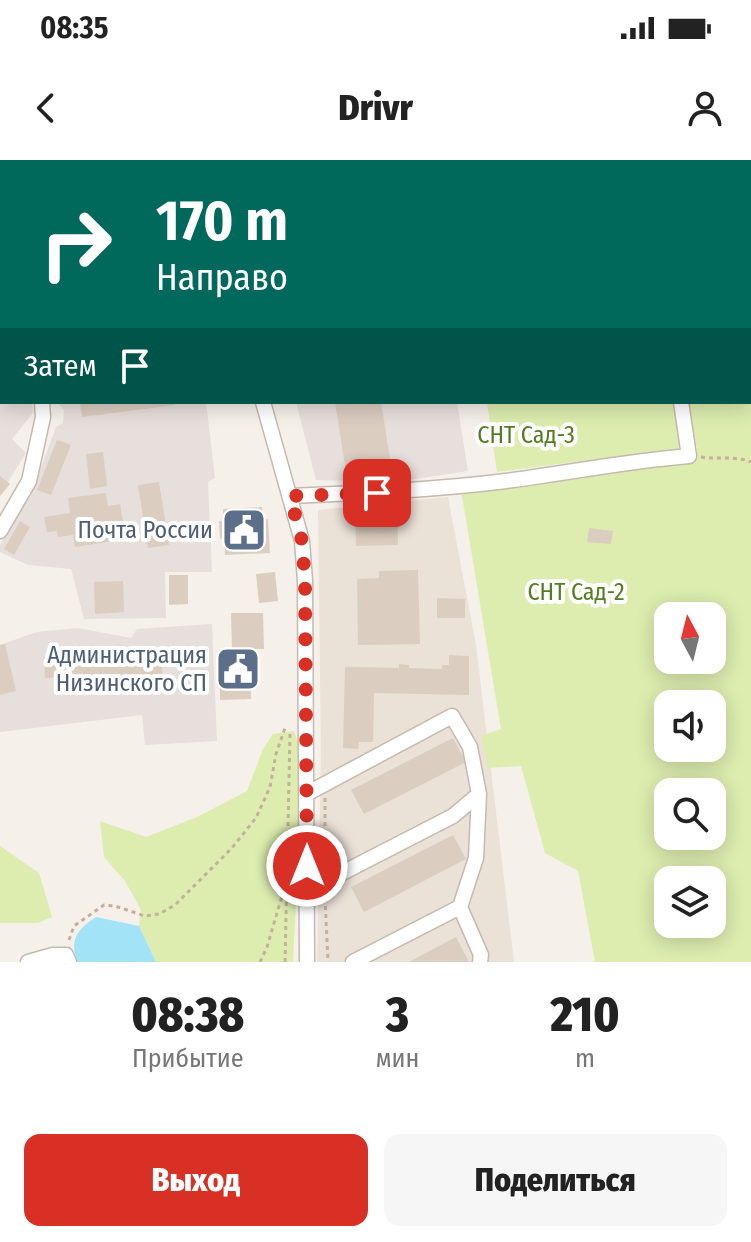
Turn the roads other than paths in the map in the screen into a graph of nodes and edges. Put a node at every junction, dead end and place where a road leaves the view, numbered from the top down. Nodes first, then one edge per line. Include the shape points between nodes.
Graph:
1 (42, 404) edge
2 (264, 404) edge
3 (681, 404) edge
4 (290, 496) junction
5 (0, 531) edge
6 (308, 793) junction
7 (479, 794) junction
8 (307, 891) junction
9 (460, 907) junction
10 (68, 959) edge
11 (28, 962) edge
12 (307, 962) edge
13 (353, 962) edge
14 (480, 962) edge

1 - 5 street via 29,481
2 - 4 street
3 - 4 street via 689,456 405,492
4 - 6 street via 305,581
6 - 7 street via 452,716 470,747
6 - 8 street
7 - 8 street via 453,816
7 - 9 street via 476,858
8 - 12 street
9 - 13 street
9 - 14 street
10 - 11 street via 53,955

